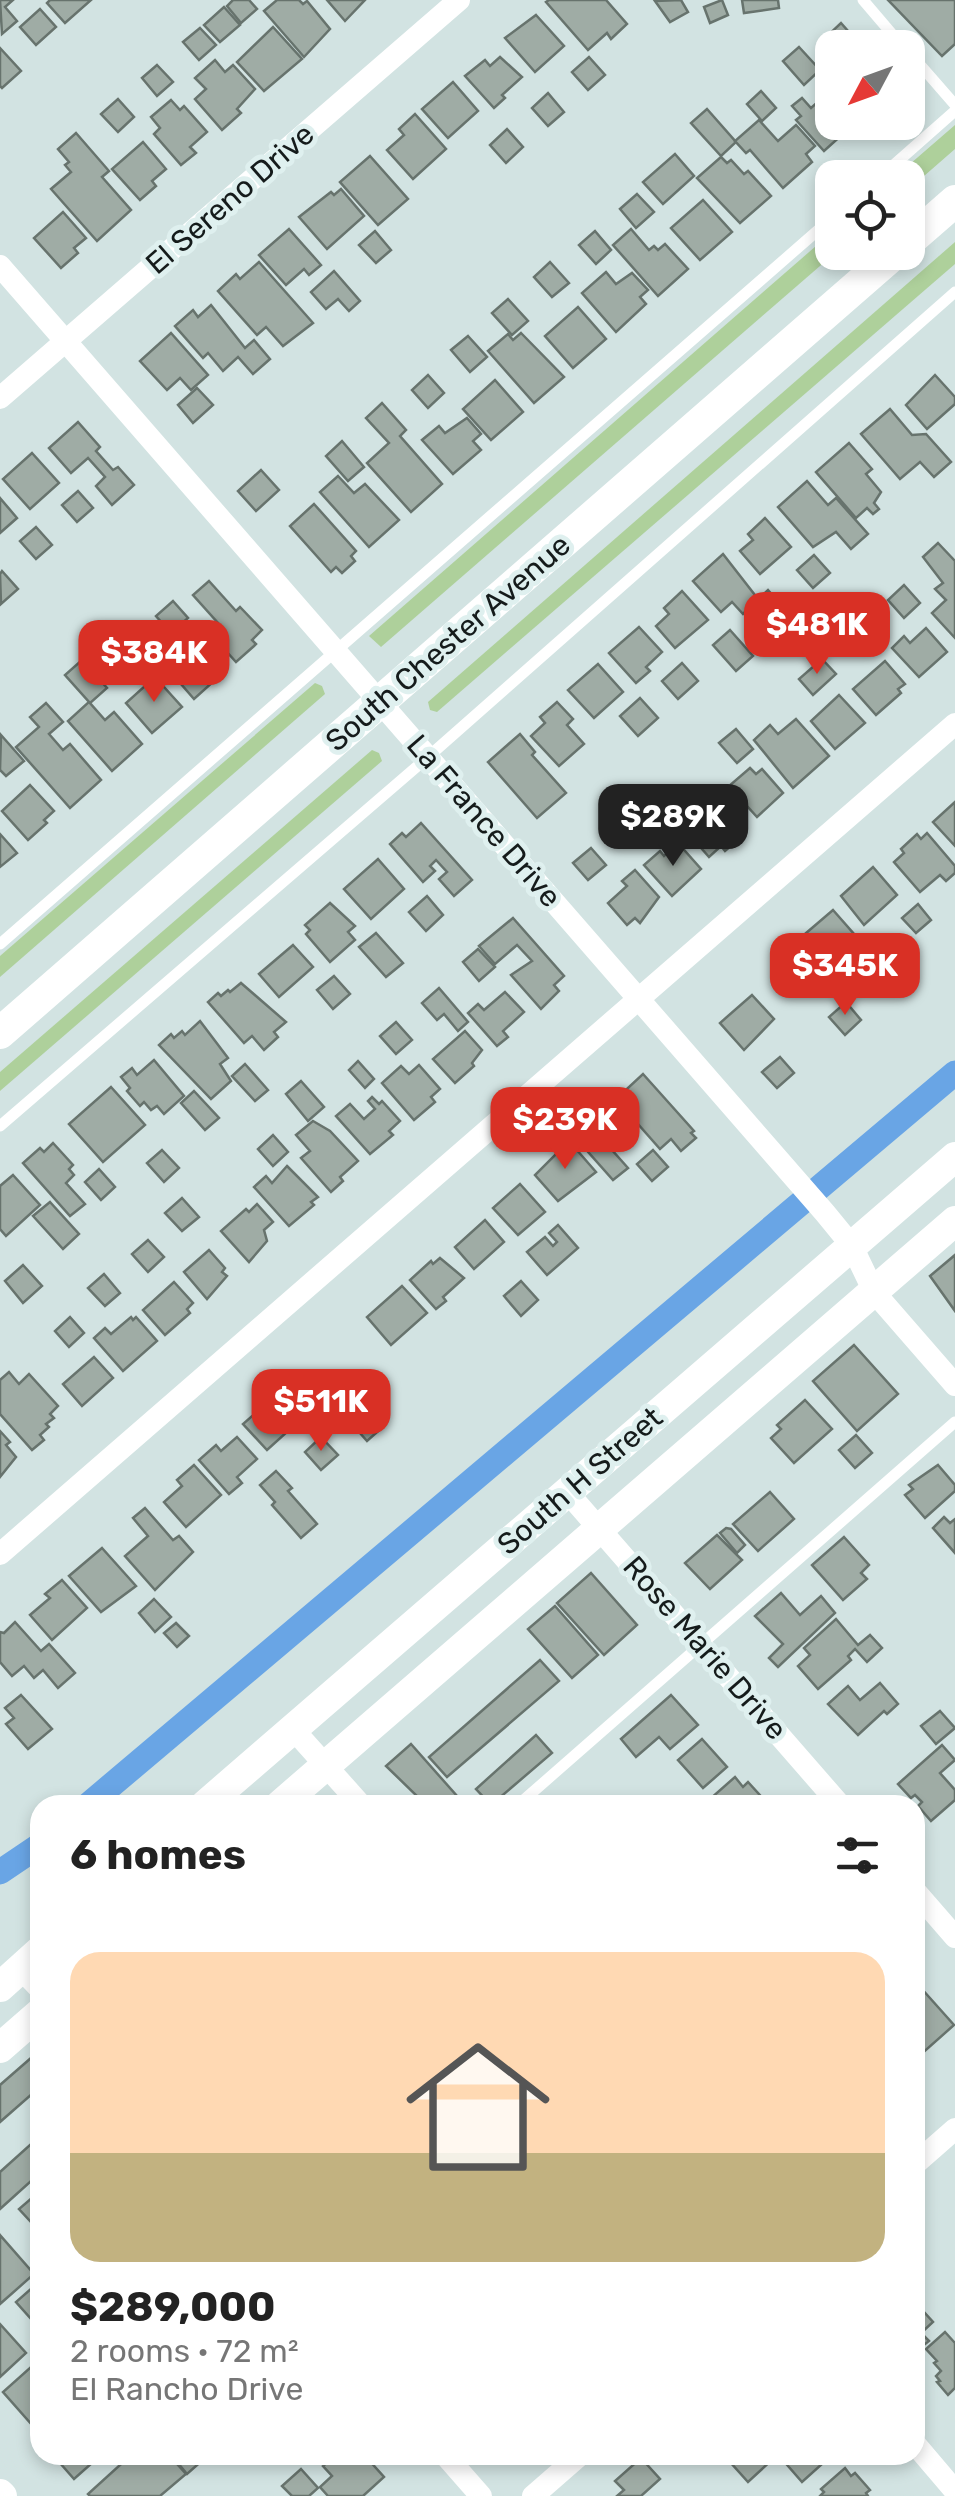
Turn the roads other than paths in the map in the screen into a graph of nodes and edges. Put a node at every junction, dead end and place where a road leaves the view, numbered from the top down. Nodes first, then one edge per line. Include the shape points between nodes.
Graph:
1 (460, 0) edge
2 (862, 0) edge
3 (889, 30) edge
4 (925, 72) edge
5 (955, 108) edge
6 (899, 160) edge
7 (955, 201) edge
8 (925, 227) edge
9 (815, 233) edge
10 (0, 266) edge
11 (875, 270) edge
12 (955, 292) edge
13 (66, 341) junction
14 (0, 398) edge
15 (336, 651) junction
16 (380, 702) junction
17 (955, 724) edge
18 (428, 756) junction
19 (0, 944) edge
20 (639, 999) junction
21 (0, 1033) edge
22 (0, 1126) edge
23 (955, 1157) edge
24 (955, 1221) edge
25 (852, 1246) junction
26 (874, 1292) junction
27 (955, 1385) edge
28 (955, 1422) edge
29 (568, 1493) junction
30 (599, 1526) junction
31 (0, 1554) edge
32 (700, 1643) junction
33 (293, 1728) junction
34 (326, 1764) junction
35 (216, 1795) edge
36 (291, 1795) edge
37 (352, 1795) edge
38 (529, 1795) edge
39 (831, 1795) edge
40 (925, 1902) edge
41 (955, 1937) edge
42 (30, 2022) edge
43 (0, 2048) edge
44 (955, 2129) edge
45 (925, 2155) edge
46 (925, 2456) edge
47 (454, 2465) edge
48 (569, 2465) edge
49 (955, 2490) edge
50 (480, 2496) edge
51 (533, 2496) edge

1 - 13 street, El Sereno Drive
2 - 3 lane
4 - 5 lane
5 - 6 lane
7 - 8 main road
9 - 15 lane
10 - 13 street, La France Drive
11 - 16 main road, South Chester Avenue
12 - 18 lane
13 - 14 street, El Sereno Drive
13 - 15 street, La France Drive
15 - 16 street, La France Drive
15 - 19 lane
16 - 18 street, La France Drive
16 - 21 main road, South Chester Avenue
17 - 20 street
18 - 20 street, La France Drive
18 - 22 lane
20 - 25 street, La France Drive
20 - 31 street
23 - 25 street, South H Street
24 - 26 street, South H Street
25 - 26 street, La France Drive
25 - 29 street, South H Street
26 - 27 street, La France Drive
26 - 30 street, South H Street
28 - 32 lane
29 - 30 street, Rose Marie Drive
29 - 33 street, South H Street
30 - 32 street, Rose Marie Drive
30 - 34 street, South H Street
32 - 38 lane
32 - 39 street, Rose Marie Drive
33 - 34 street
33 - 35 street, South H Street
34 - 36 street, South H Street
34 - 37 street
40 - 41 street
42 - 43 street
44 - 45 street
46 - 49 street
47 - 50 street
48 - 51 street

